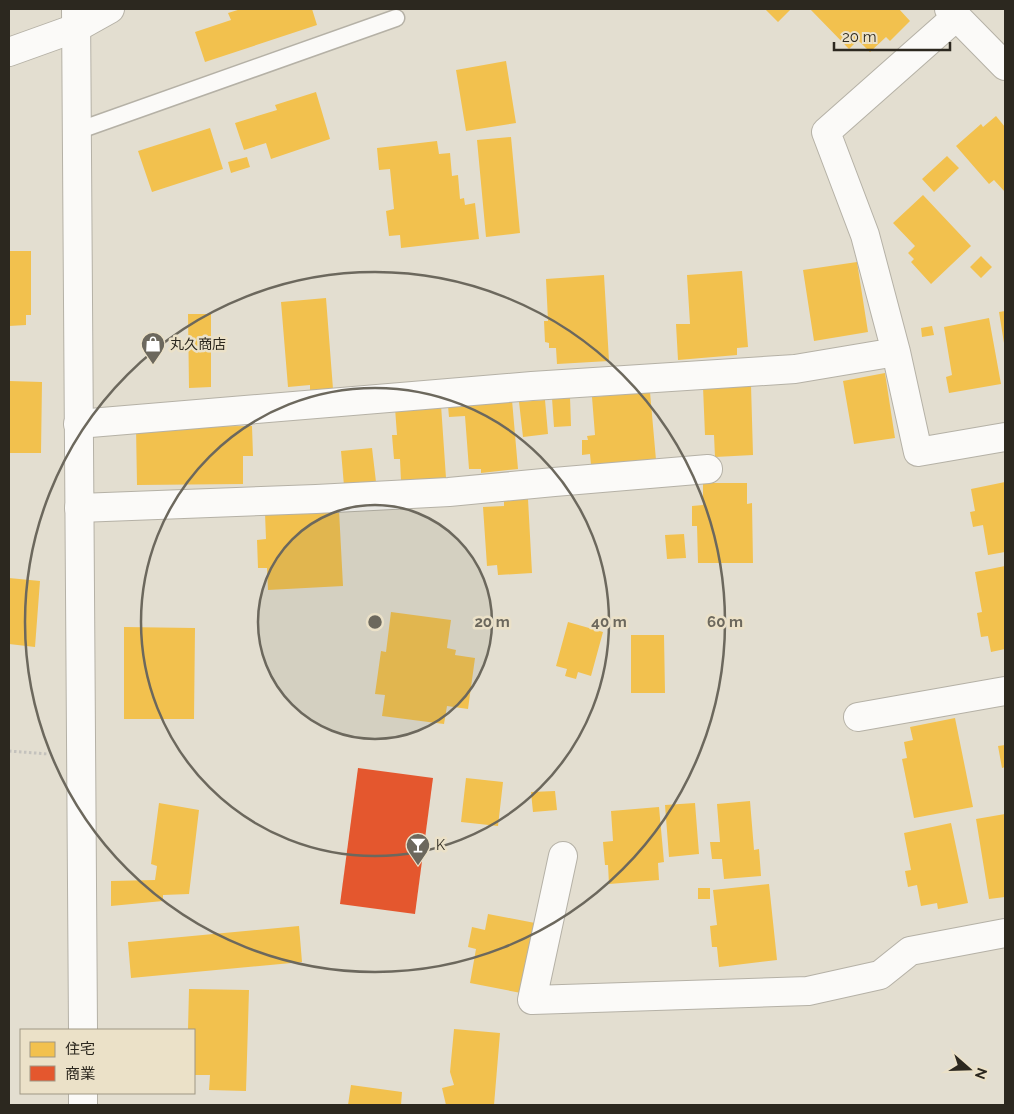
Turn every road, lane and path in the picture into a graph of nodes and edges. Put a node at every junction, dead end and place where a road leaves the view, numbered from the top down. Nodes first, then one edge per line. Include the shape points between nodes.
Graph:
1 (110, 9) edge
2 (952, 13) edge
3 (76, 18) edge
4 (396, 18) dead end
5 (9, 52) edge
6 (1005, 66) edge
7 (77, 131) junction
8 (896, 352) junction
9 (78, 424) junction
10 (1005, 437) edge
11 (708, 469) dead end
12 (79, 508) junction
13 (1005, 691) edge
14 (858, 717) dead end
15 (563, 856) dead end
16 (1005, 933) edge
17 (82, 1029) edge

1 - 3 street
2 - 6 street
2 - 8 street via 826,132 865,235
3 - 5 street
3 - 7 street
4 - 7 lane
7 - 9 street
8 - 9 street via 795,369 532,386
8 - 10 street via 918,452
9 - 12 street
11 - 12 street via 449,492
12 - 17 street
13 - 14 street
15 - 16 street via 532,1000 808,991 880,975 910,951

